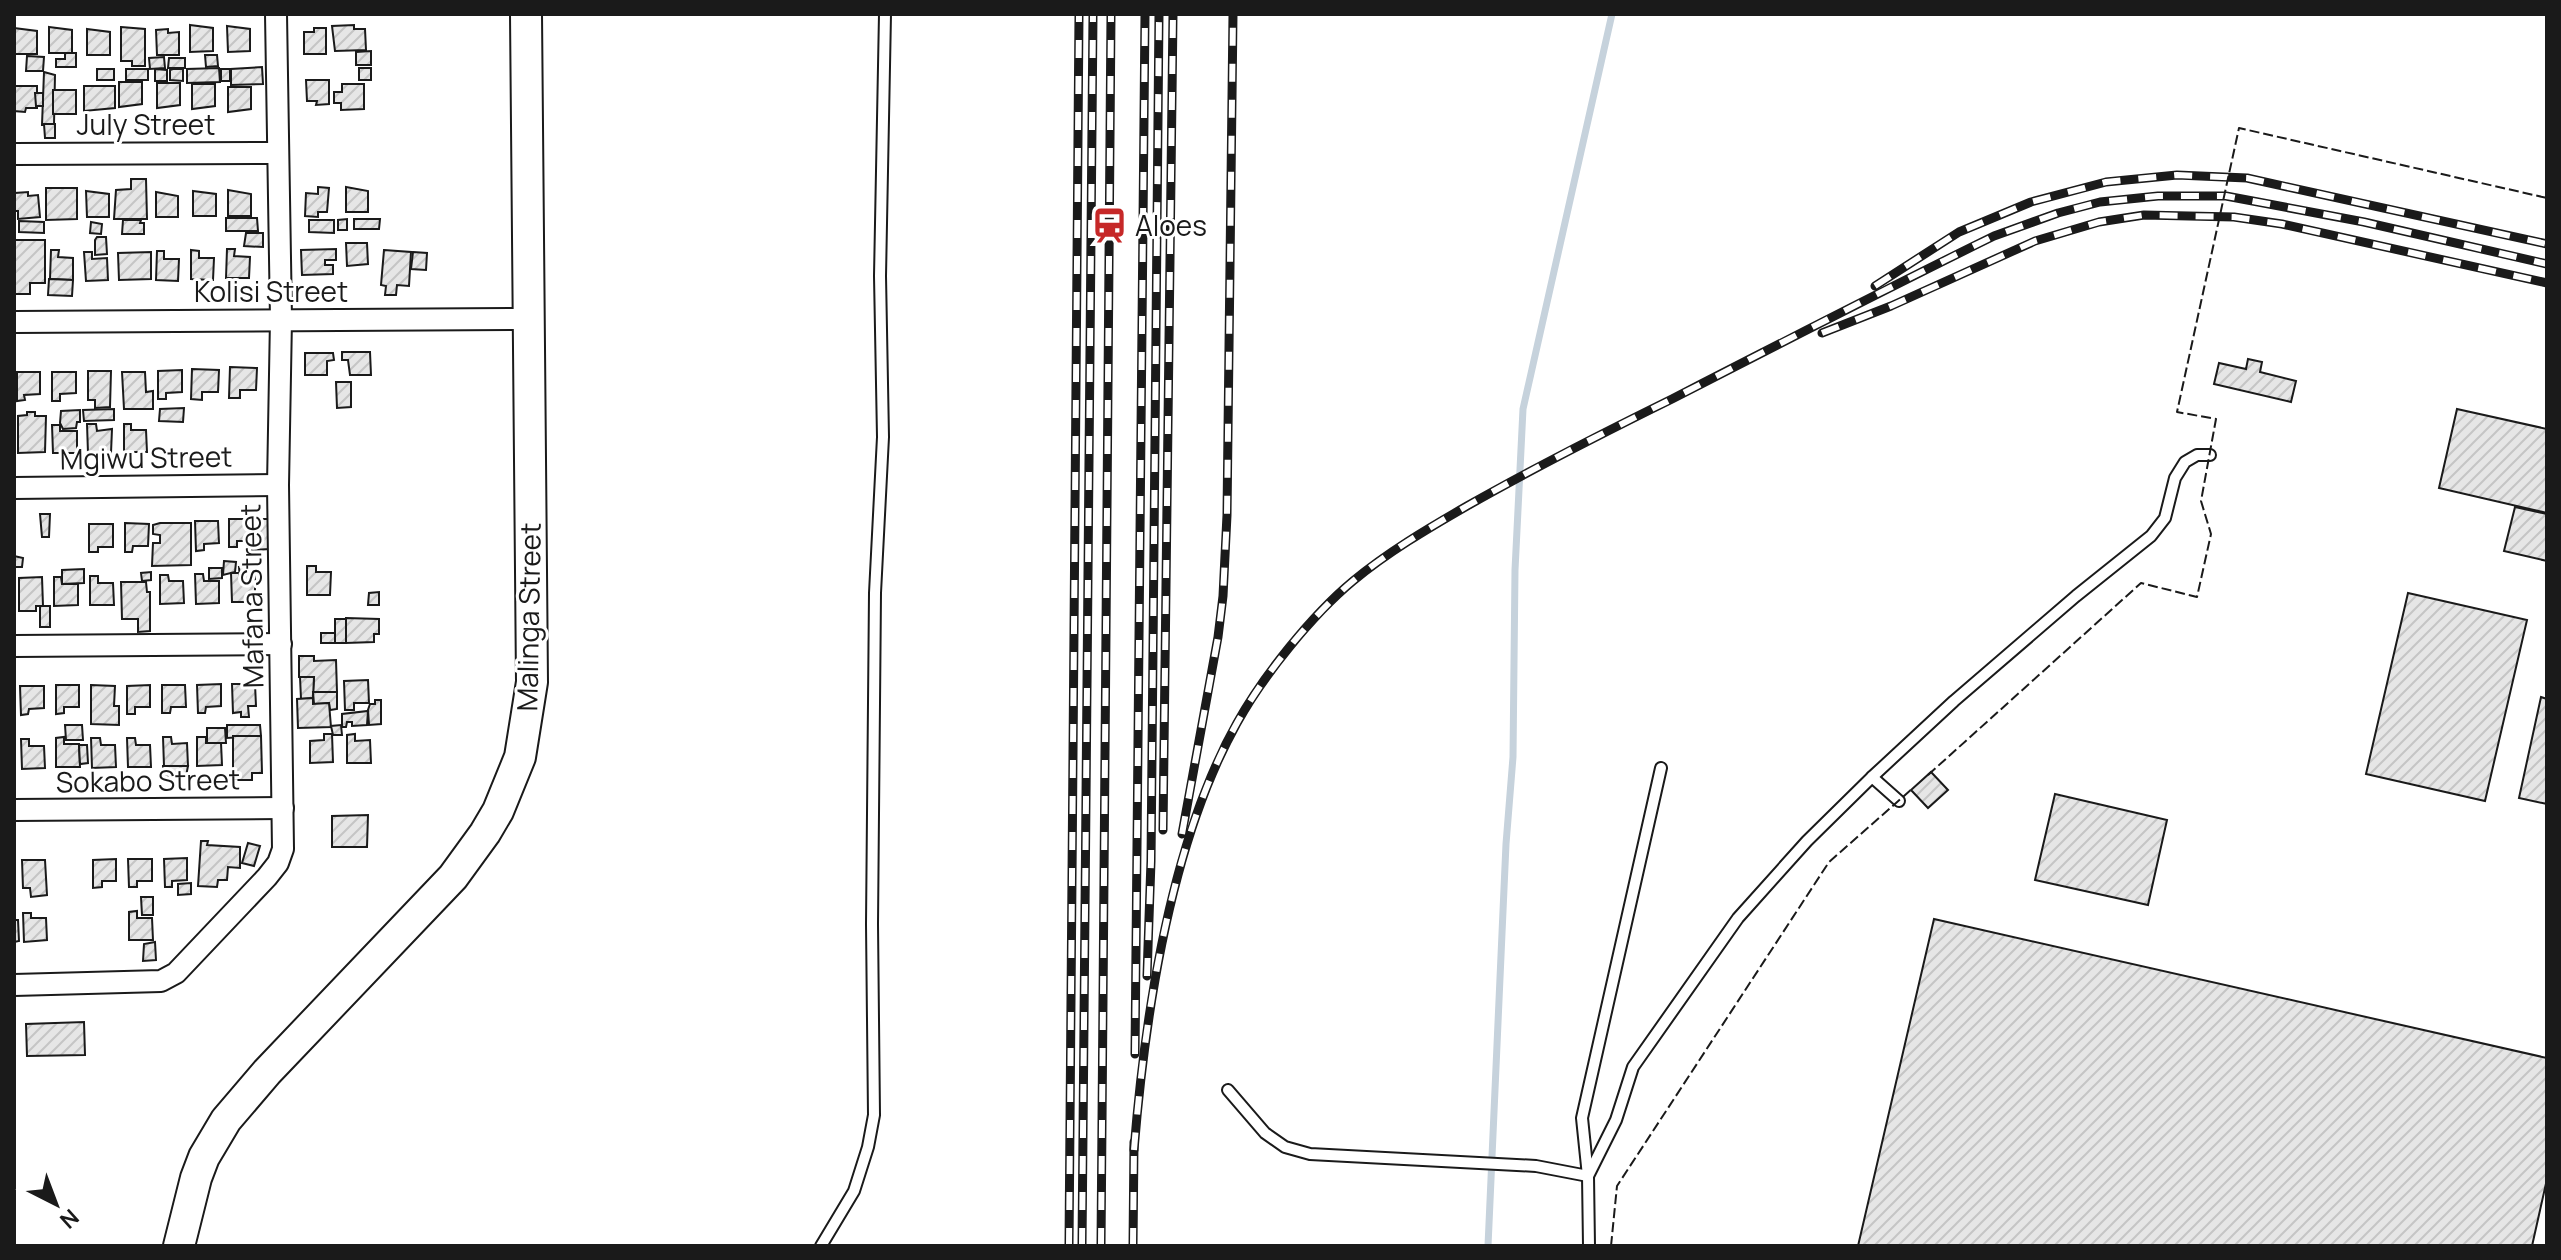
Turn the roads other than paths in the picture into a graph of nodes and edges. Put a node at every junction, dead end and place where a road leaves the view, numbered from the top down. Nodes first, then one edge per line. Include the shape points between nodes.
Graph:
1 (276, 14) edge
2 (526, 14) edge
3 (885, 14) edge
4 (278, 153) junction
5 (14, 154) edge
6 (281, 319) junction
7 (529, 319) junction
8 (14, 322) edge
9 (2210, 455) dead end
10 (278, 485) junction
11 (14, 488) edge
12 (281, 644) junction
13 (14, 646) edge
14 (1661, 768) dead end
15 (1872, 777) junction
16 (1899, 801) dead end
17 (283, 808) junction
18 (14, 810) edge
19 (14, 985) edge
20 (1228, 1090) dead end
21 (1588, 1176) junction
22 (181, 1245) edge
23 (821, 1246) edge
24 (1589, 1246) edge

1 - 4 street, Mafana Street
2 - 7 street, Malinga Street
3 - 23 lane via 883,437 875,593 874,1115 854,1191
4 - 5 street, July Street
4 - 6 street, Mafana Street
6 - 7 street, Kolisi Street
6 - 8 street, Kolisi Street
6 - 10 street, Mafana Street
7 - 22 street, Malinga Street via 532,682 526,733 511,784 453,877 226,1120 196,1178
9 - 15 lane via 2185,462 2175,478 2165,518 2151,536
10 - 11 street, Mgiwu Street
10 - 12 street, Mafana Street
12 - 13 street
12 - 17 street, Mafana Street
14 - 21 lane via 1582,1118
15 - 16 lane
15 - 21 lane via 1738,918 1633,1067 1616,1120
17 - 18 street, Sokabo Street
17 - 19 street, Mafana Street via 278,863 176,973 161,981
20 - 21 lane via 1265,1133 1285,1147 1310,1154 1536,1166
21 - 24 lane

